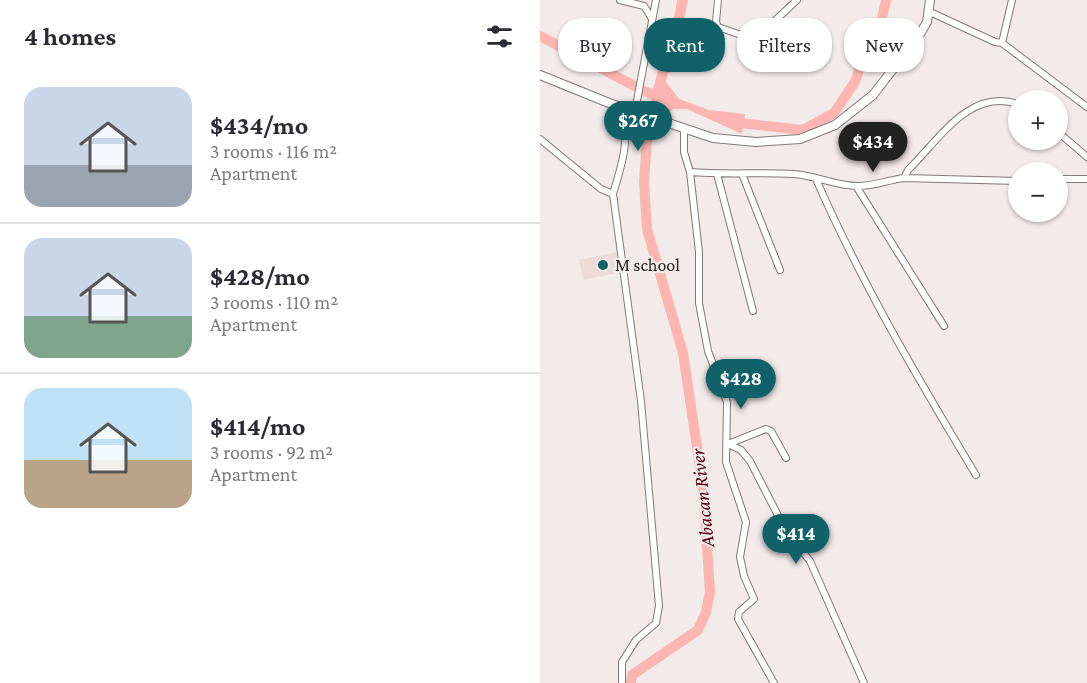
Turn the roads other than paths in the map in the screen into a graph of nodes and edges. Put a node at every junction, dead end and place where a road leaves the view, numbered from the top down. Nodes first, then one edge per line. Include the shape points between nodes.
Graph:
1 (620, 0) edge
2 (655, 0) edge
3 (717, 0) edge
4 (797, 0) edge
5 (930, 0) edge
6 (1012, 0) edge
7 (644, 6) junction
8 (930, 12) junction
9 (651, 18) edge
10 (652, 18) edge
11 (1002, 43) junction
12 (644, 69) edge
13 (540, 75) edge
14 (1008, 104) edge
15 (1087, 107) edge
16 (623, 108) junction
17 (637, 112) junction
18 (684, 128) junction
19 (540, 139) edge
20 (1068, 141) edge
21 (1087, 157) edge
22 (690, 172) junction
23 (717, 174) junction
24 (742, 174) junction
25 (904, 178) junction
26 (816, 179) junction
27 (1068, 179) edge
28 (1087, 179) edge
29 (1008, 181) edge
30 (856, 186) junction
31 (613, 194) junction
32 (780, 270) dead end
33 (753, 311) dead end
34 (944, 326) dead end
35 (728, 444) junction
36 (786, 458) dead end
37 (976, 475) dead end
38 (622, 683) edge
39 (774, 683) edge
40 (864, 683) edge

1 - 7 street
2 - 7 street
2 - 10 street
3 - 4 street via 718,27 744,36 767,28
5 - 8 street
6 - 11 street
7 - 9 street
8 - 11 street
8 - 18 street via 920,34 873,95 851,114 812,136 742,142
11 - 15 street
12 - 17 street
13 - 16 street
14 - 25 street via 983,103 969,108
16 - 17 street
16 - 31 street via 625,159
17 - 18 street
18 - 22 street via 684,152
19 - 31 street via 601,189
20 - 21 street
22 - 23 street
22 - 35 street via 699,252 699,303 708,351 725,391
23 - 24 street
23 - 33 street
24 - 26 street via 794,174
24 - 32 street
25 - 29 street
25 - 30 street
26 - 30 street
26 - 37 street via 840,234 917,377
27 - 28 street
30 - 34 street
31 - 38 street via 641,401 659,606 656,623 636,640 622,662
35 - 36 street via 766,429
35 - 39 street via 728,474 747,528 740,550 741,564 754,596 753,602 739,612 738,619
35 - 40 street via 741,450 750,461 786,531 810,561

